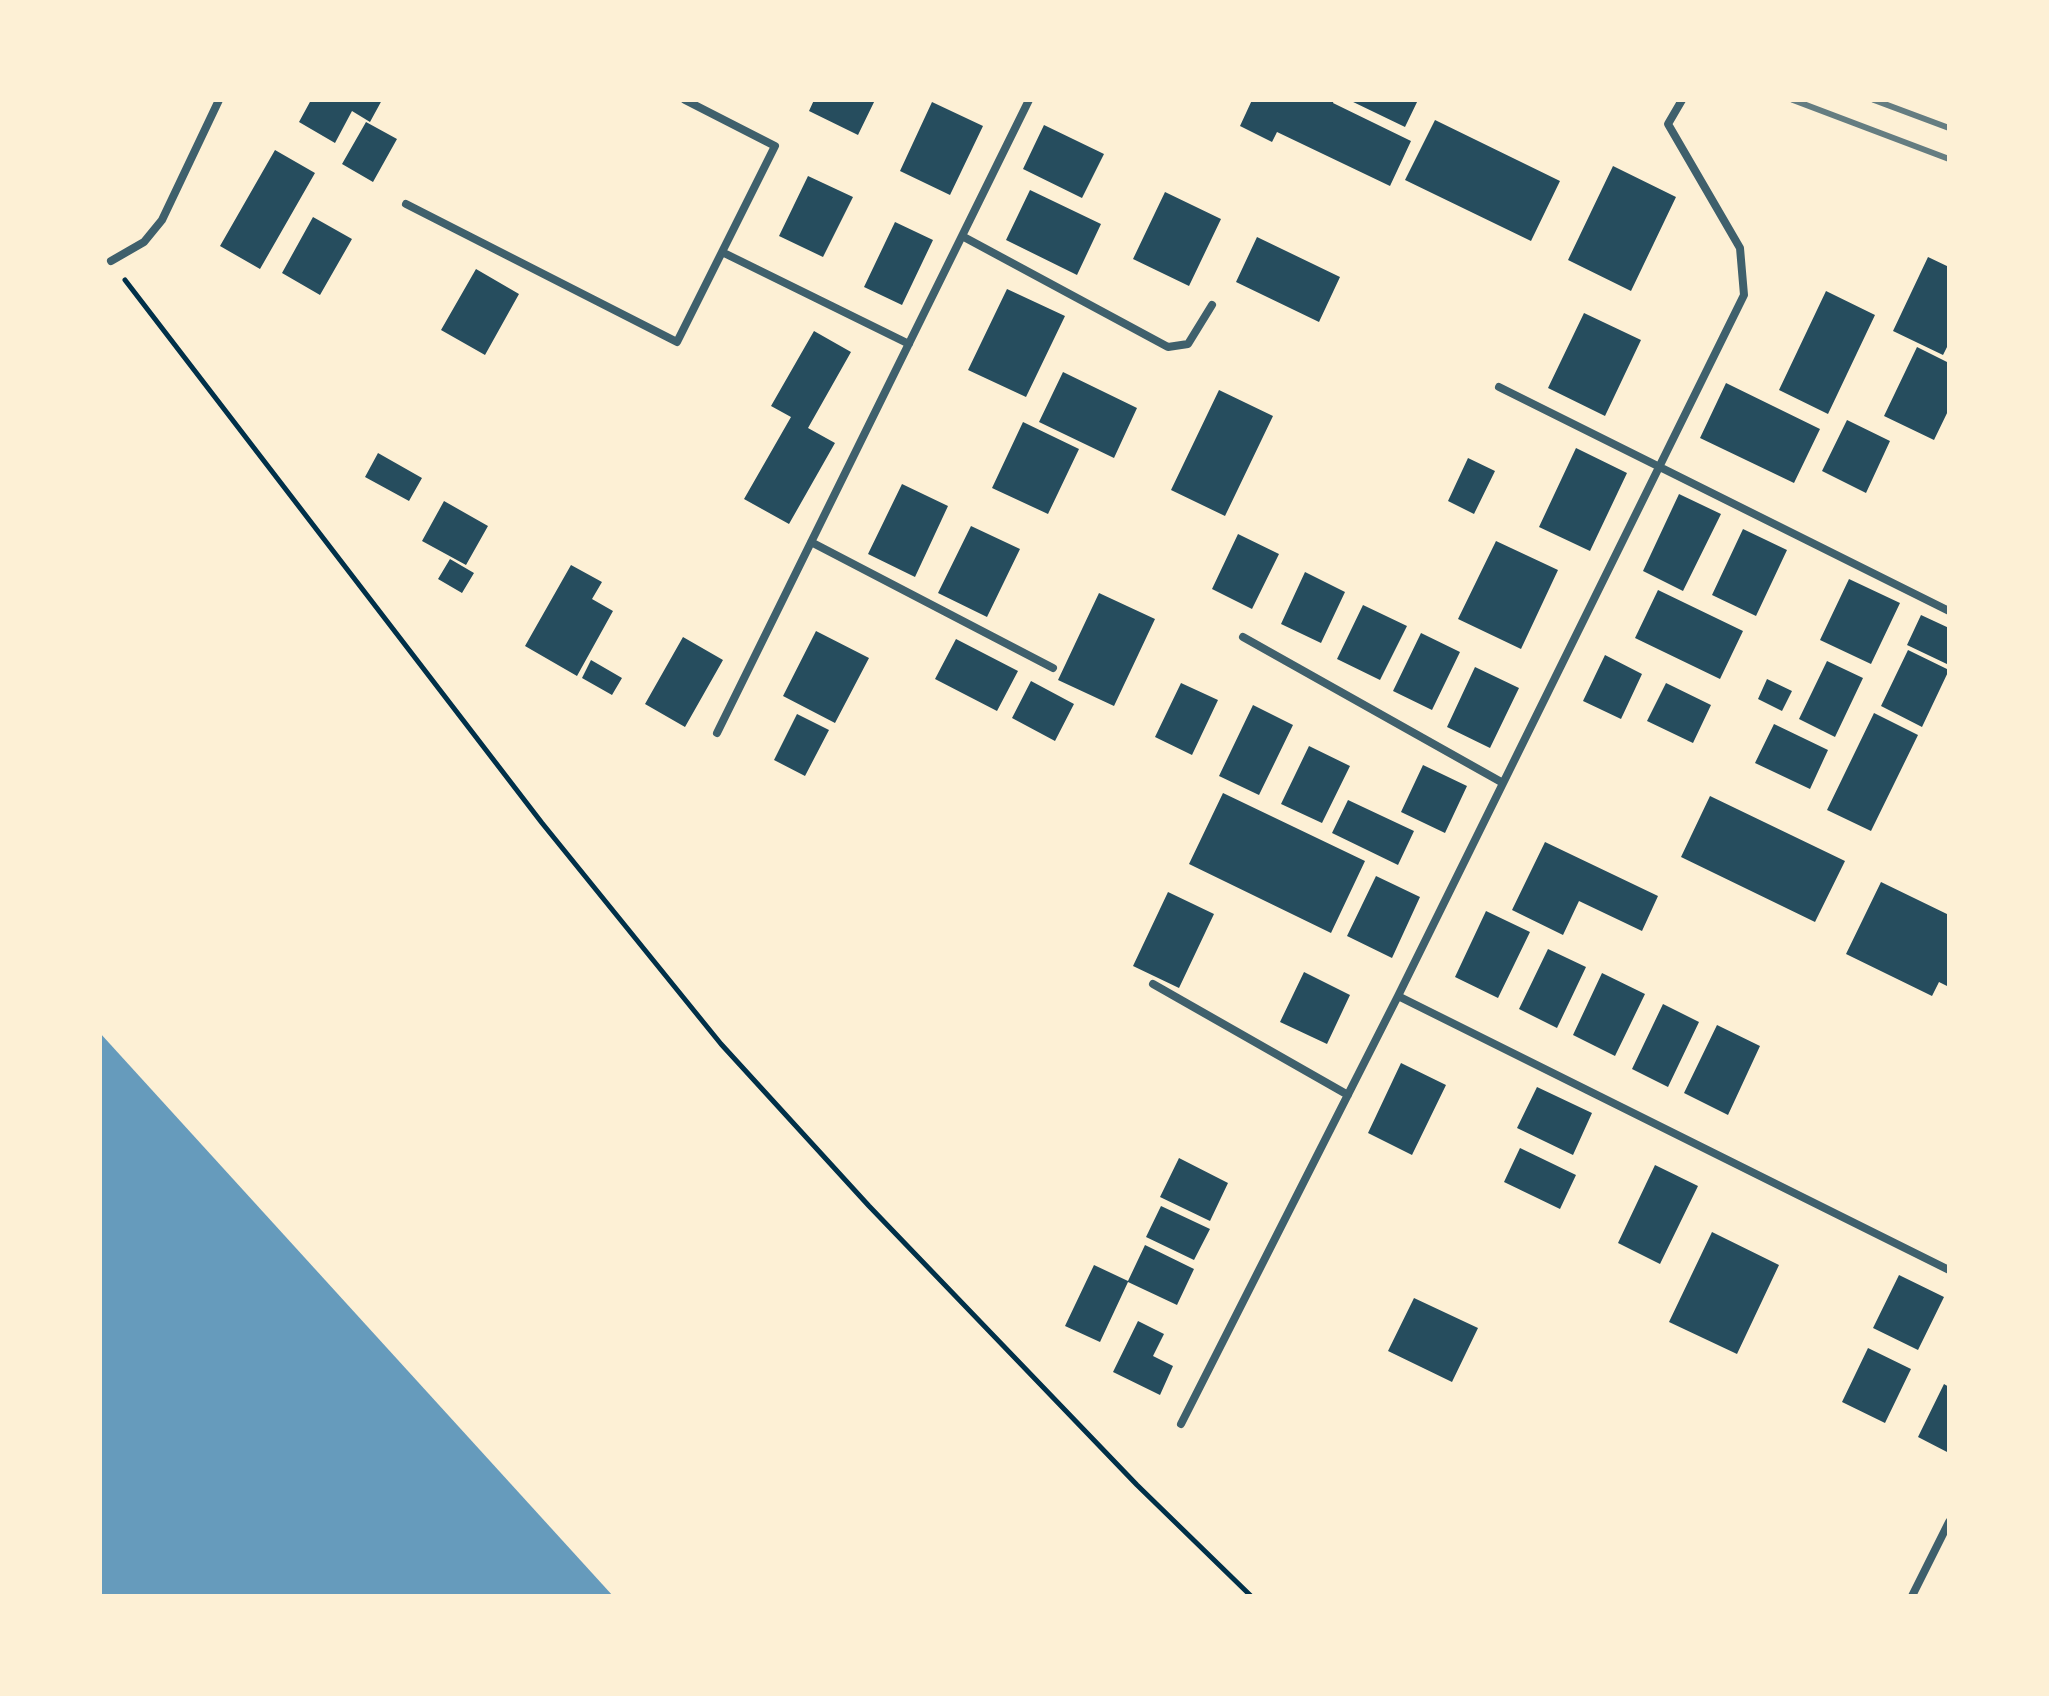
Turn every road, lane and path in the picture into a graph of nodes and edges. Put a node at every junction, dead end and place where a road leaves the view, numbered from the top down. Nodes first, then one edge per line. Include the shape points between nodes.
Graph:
1 (219, 100) edge
2 (685, 100) edge
3 (1029, 100) edge
4 (1682, 100) edge
5 (406, 204) dead end
6 (962, 236) junction
7 (722, 252) junction
8 (111, 261) joint
9 (1212, 305) dead end
10 (909, 344) junction
11 (1499, 387) dead end
12 (1660, 465) junction
13 (811, 542) junction
14 (1949, 611) edge
15 (1243, 637) dead end
16 (1053, 668) dead end
17 (717, 733) dead end
18 (1503, 783) junction
19 (1153, 984) dead end
20 (1398, 996) junction
21 (1348, 1095) junction
22 (1949, 1270) edge
23 (1181, 1424) dead end
24 (1949, 1522) edge
25 (1251, 1596) edge
26 (1912, 1596) edge

1 - 8 street via 162,220 144,242
2 - 7 street via 775,146
3 - 6 street
4 - 12 street via 1668,124 1740,248 1744,295
5 - 7 street via 677,342
6 - 9 street via 1168,347 1188,344
6 - 10 street
7 - 10 street
8 - 25 path via 542,823 721,1044 1126,1474
10 - 13 street
11 - 12 street
12 - 14 street
12 - 18 street
13 - 16 street
13 - 17 street
15 - 18 street
18 - 20 street
19 - 21 street
20 - 21 street
20 - 22 street
21 - 23 street
24 - 26 street

